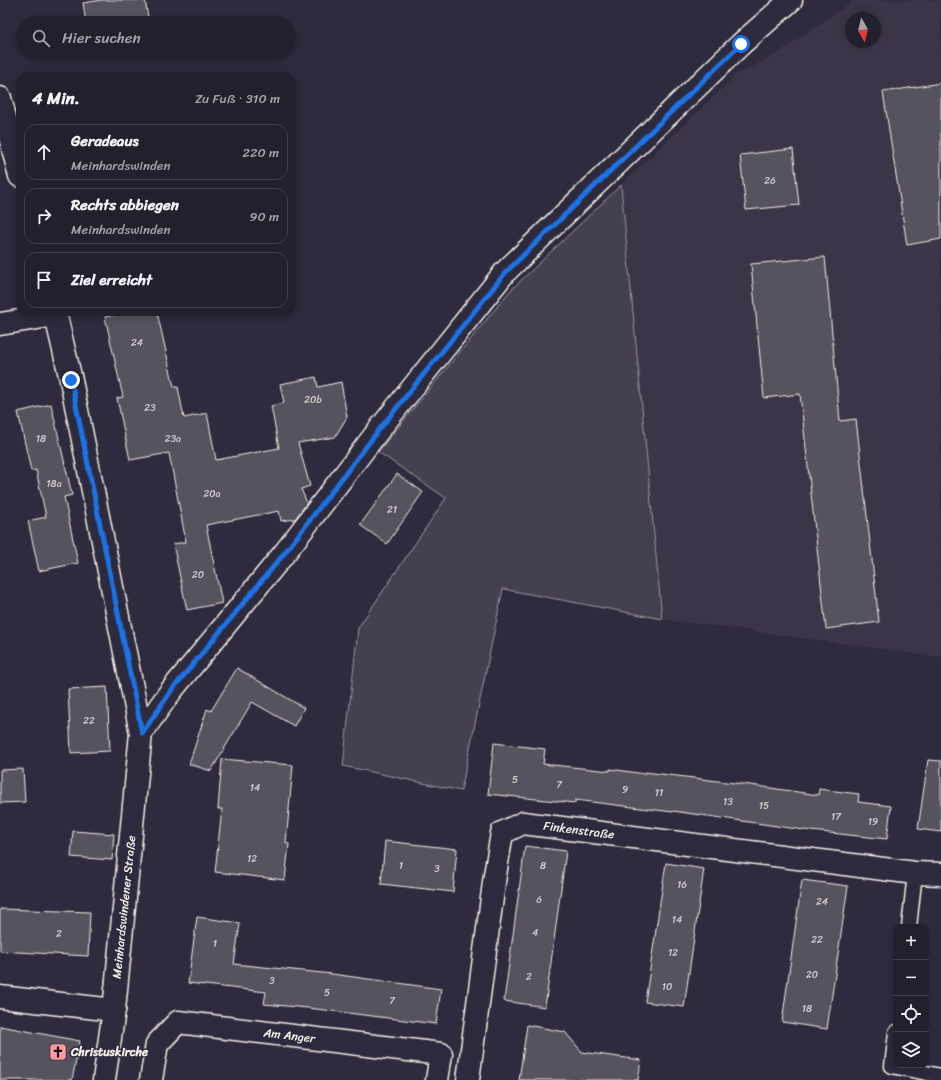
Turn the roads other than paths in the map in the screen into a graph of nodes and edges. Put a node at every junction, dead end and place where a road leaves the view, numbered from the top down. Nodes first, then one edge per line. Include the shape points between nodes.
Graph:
1 (791, 0) edge
2 (0, 98) edge
3 (16, 160) edge
4 (40, 316) edge
5 (56, 316) edge
6 (0, 324) edge
7 (142, 733) junction
8 (915, 873) junction
9 (941, 874) edge
10 (909, 924) edge
11 (0, 997) edge
12 (114, 1010) junction
13 (441, 1054) junction
14 (902, 1068) edge
15 (469, 1070) edge
16 (941, 1076) edge
17 (104, 1080) edge
18 (151, 1080) edge
19 (437, 1080) edge

1 - 7 street via 741,44 506,272 378,431 283,555 171,691
2 - 3 street
4 - 6 street
5 - 7 street
7 - 12 street, Meinhardswindener Straße
8 - 9 street, Finkenstraße
8 - 10 lane
8 - 15 street, Finkenstraße via 523,823 502,833
11 - 12 street
12 - 17 street, Meinhardswindener Straße
13 - 15 street, Finkenstraße
13 - 18 street, Am Anger via 178,1022 157,1044
13 - 19 street
14 - 16 lane

